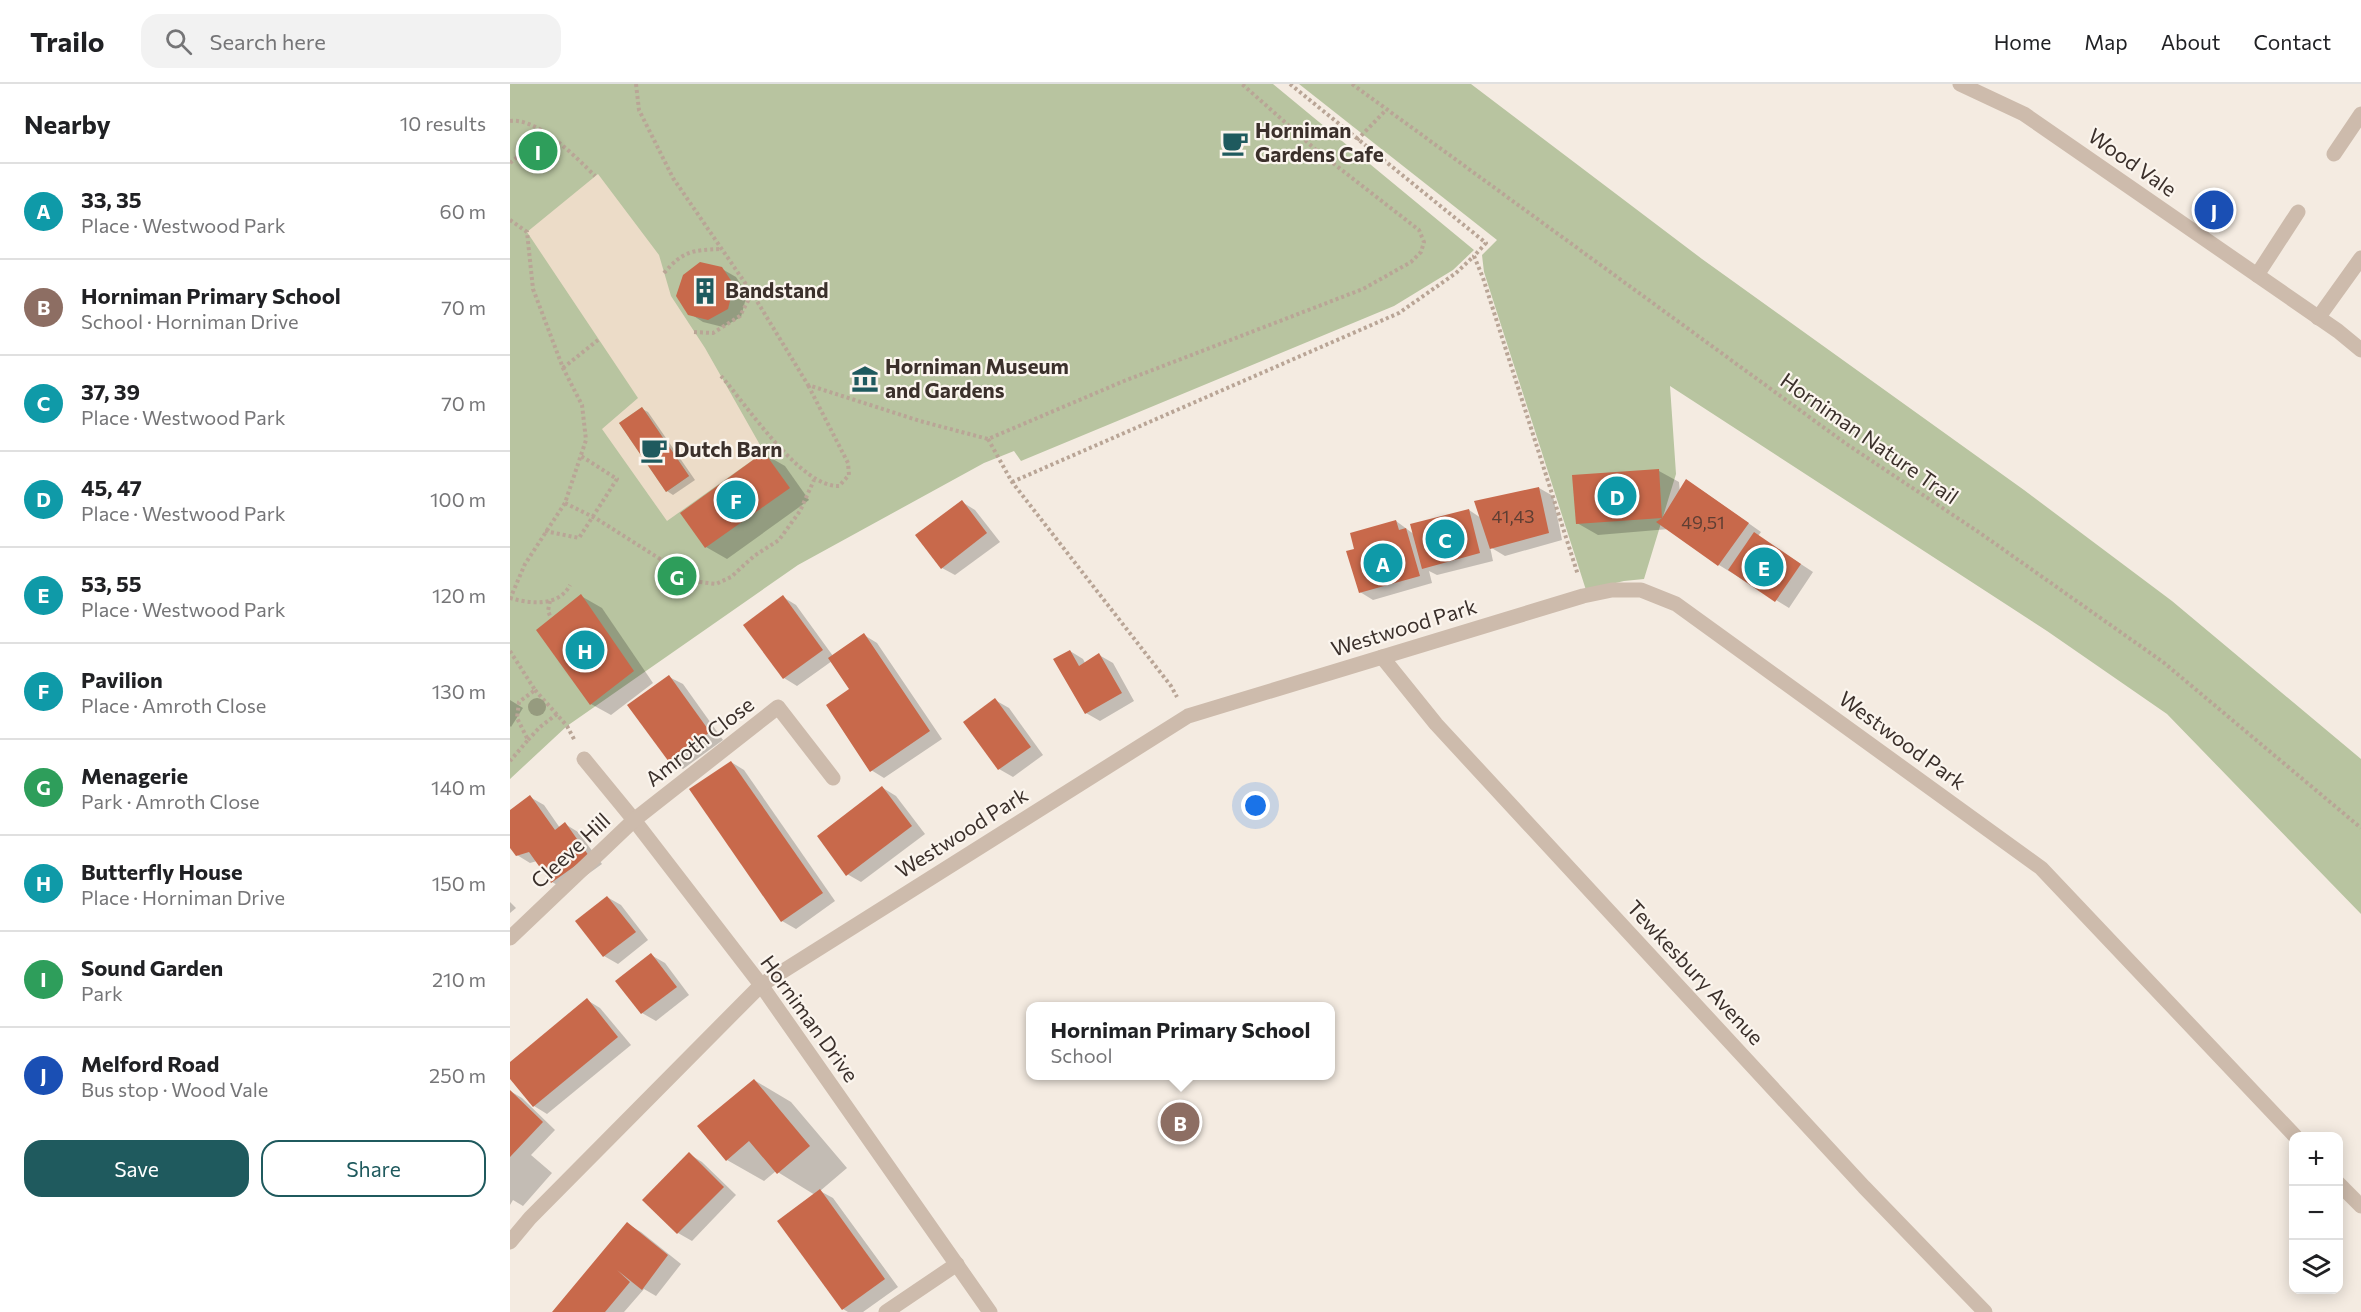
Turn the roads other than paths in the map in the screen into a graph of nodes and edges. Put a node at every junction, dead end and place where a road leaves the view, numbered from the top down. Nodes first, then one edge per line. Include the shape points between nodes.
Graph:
1 (1960, 84) edge
2 (2361, 114) edge
3 (2334, 154) dead end
4 (2298, 212) dead end
5 (2361, 258) edge
6 (2257, 275) junction
7 (2318, 318) junction
8 (2361, 350) edge
9 (1382, 657) junction
10 (584, 759) road end
11 (833, 778) dead end
12 (634, 820) junction
13 (510, 938) edge
14 (761, 985) junction
15 (2290, 1132) edge
16 (2341, 1186) edge
17 (2361, 1206) edge
18 (510, 1242) edge
19 (957, 1264) junction
20 (886, 1312) edge
21 (990, 1312) edge
22 (1985, 1312) edge

1 - 6 street, Wood Vale via 2024,114
2 - 3 street
4 - 6 street
5 - 7 street
6 - 7 street, Wood Vale
7 - 8 street, Wood Vale
9 - 14 street, Westwood Park via 1188,716
9 - 15 street, Westwood Park via 1612,590 1641,590 1676,604 2041,868
9 - 22 street, Tewkesbury Avenue via 1436,724
10 - 12 street, Horniman Drive
11 - 12 street, Amroth Close via 778,707
12 - 13 street, Cleeve Hill
12 - 14 street, Horniman Drive
14 - 18 street, Westwood Park
14 - 19 street, Horniman Drive
16 - 17 street
19 - 20 street
19 - 21 street, Horniman Drive

